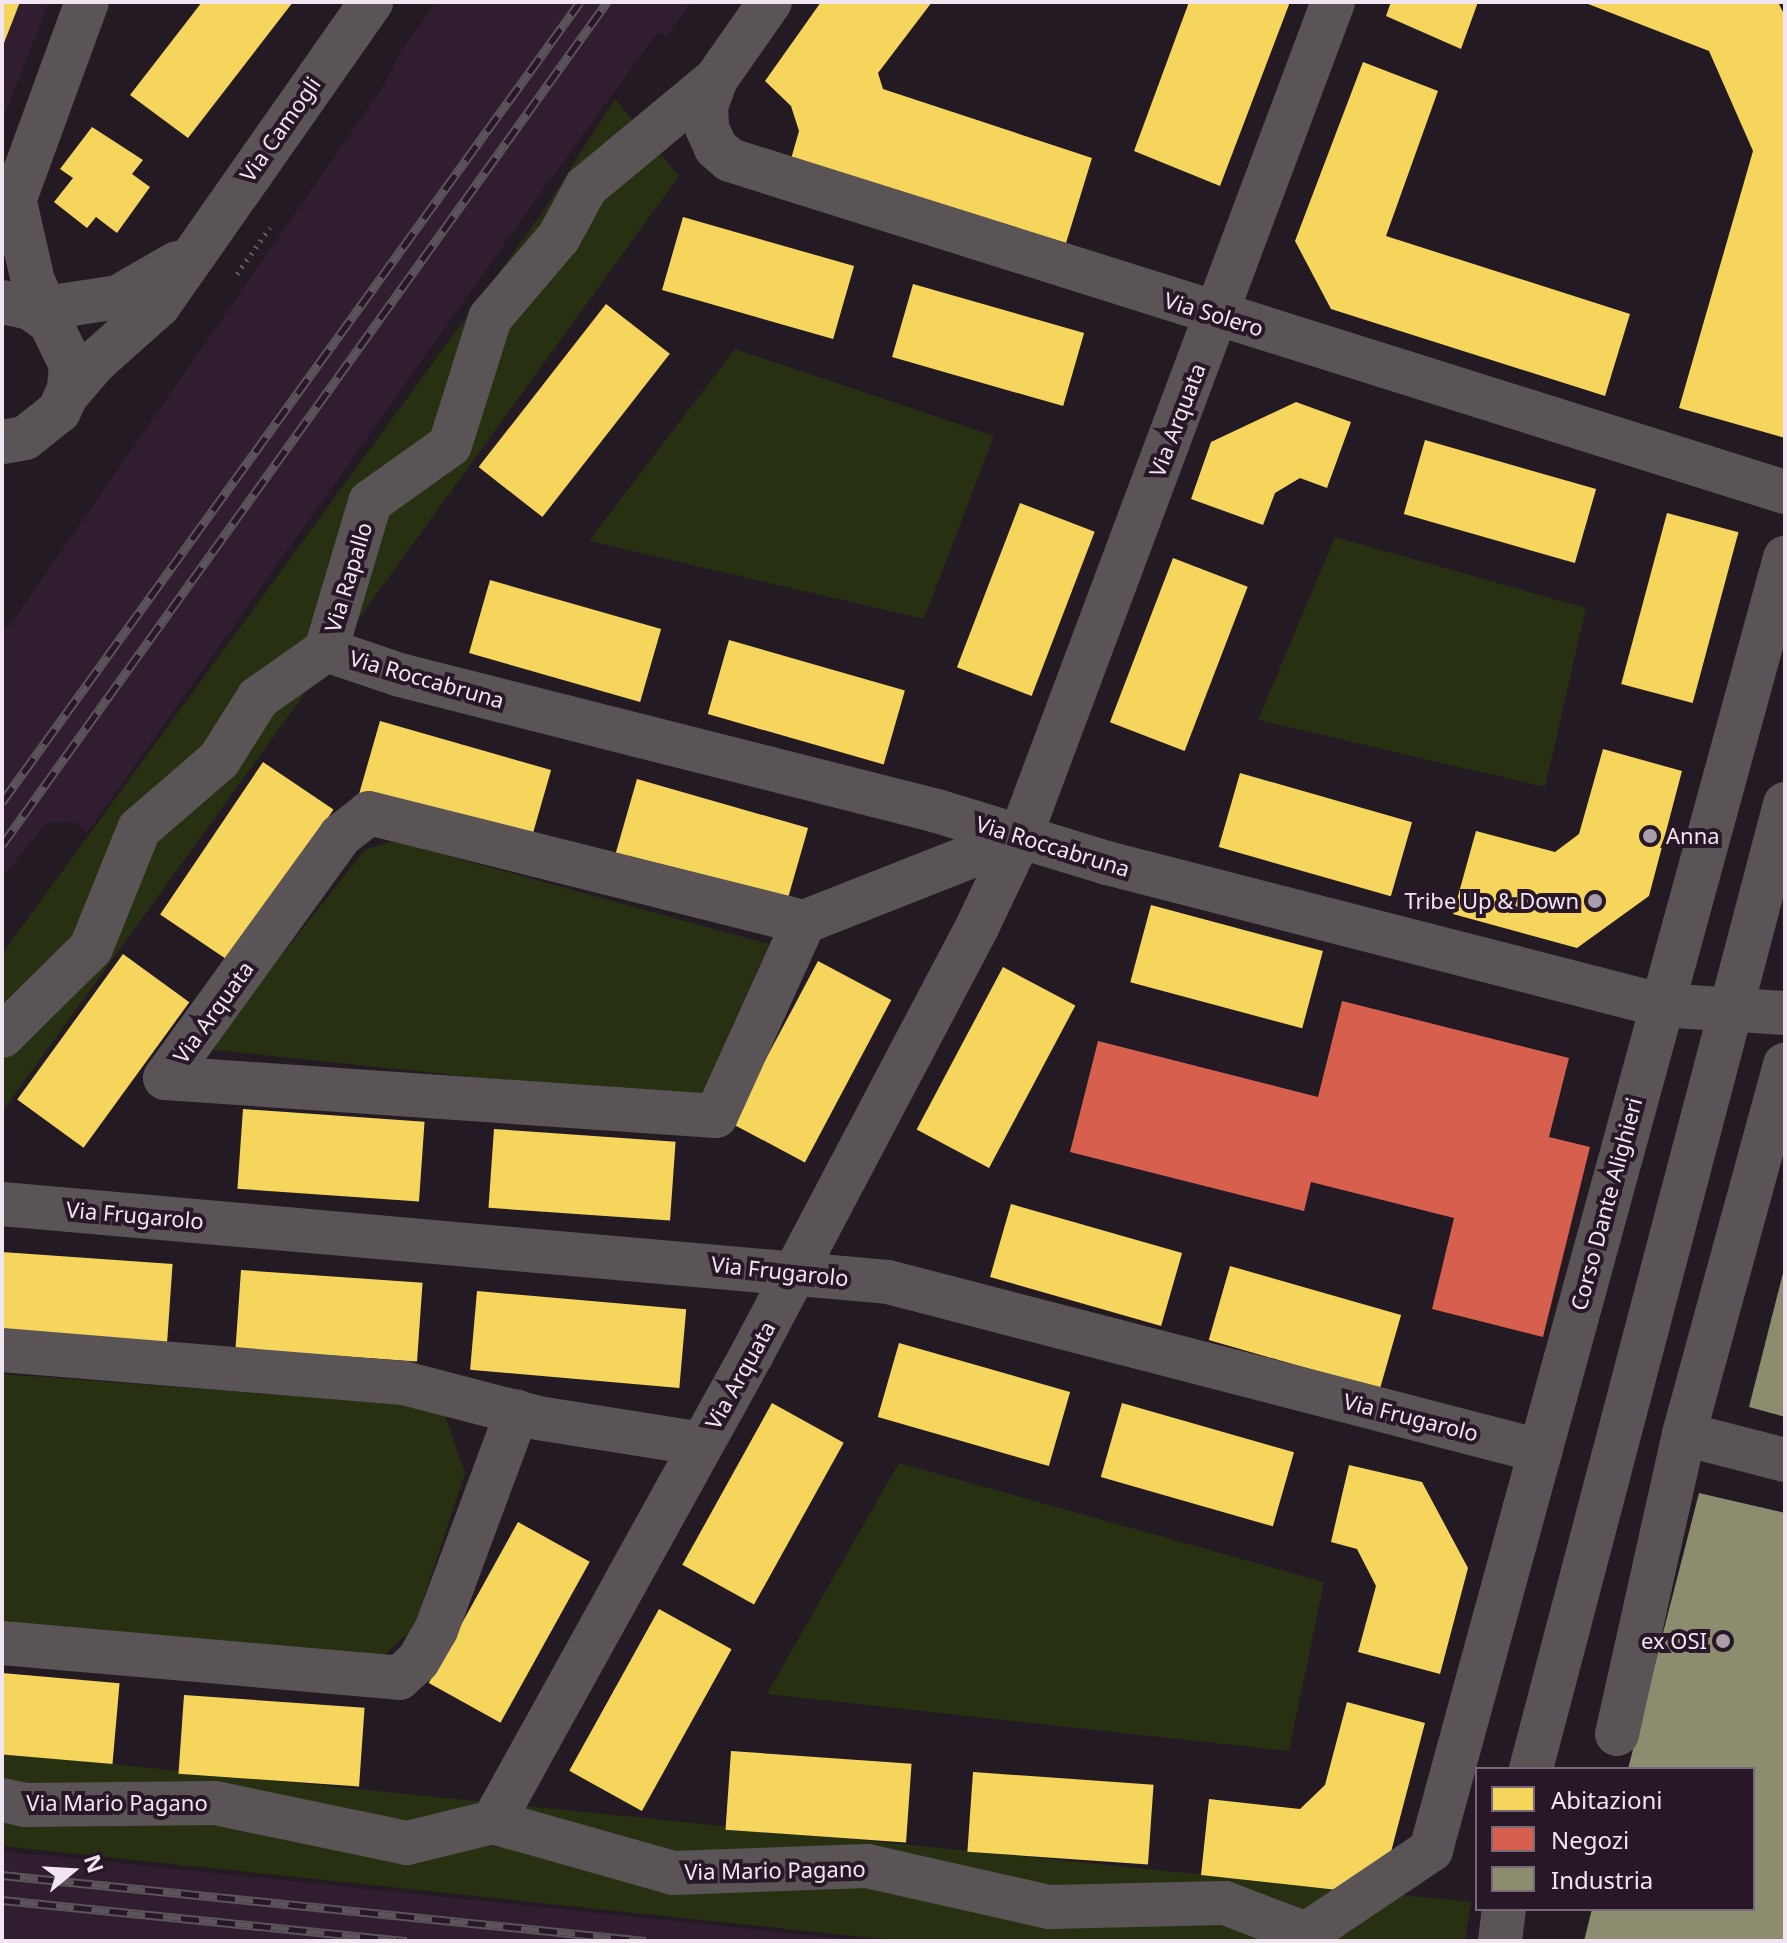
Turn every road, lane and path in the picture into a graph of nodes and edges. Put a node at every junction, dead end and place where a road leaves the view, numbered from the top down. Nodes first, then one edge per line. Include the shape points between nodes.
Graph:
1 (87, 2) edge
2 (371, 2) edge
3 (770, 2) edge
4 (1333, 2) edge
5 (716, 79) junction
6 (8, 218) edge
7 (190, 256) junction
8 (34, 312) edge
9 (1217, 316) junction
10 (66, 396) junction
11 (2, 442) edge
12 (1785, 492) edge
13 (1785, 558) edge
14 (326, 650) junction
15 (1785, 804) edge
16 (1020, 837) junction
17 (804, 922) junction
18 (1660, 1005) junction
19 (1730, 1011) junction
20 (1785, 1013) edge
21 (2, 1036) edge
22 (1785, 1065) edge
23 (2, 1204) edge
24 (795, 1271) junction
25 (2, 1350) edge
26 (517, 1412) junction
27 (1684, 1434) junction
28 (702, 1444) junction
29 (1540, 1451) junction
30 (1785, 1460) edge
31 (2, 1643) edge
32 (1617, 1734) dead end
33 (1532, 1767) edge
34 (2, 1800) edge
35 (493, 1822) junction
36 (1431, 1850) joint
37 (1504, 1911) edge
38 (1500, 1941) edge

1 - 6 street
2 - 7 street, Via Camogli
3 - 5 street, Via Rapallo
4 - 9 street, Via Arquata
5 - 9 street, Via Solero via 706,106 707,128 716,148 730,160
5 - 14 street, Via Rapallo via 586,187 559,237 490,318 450,445 370,502
6 - 8 street via 33,281
7 - 8 street, Via Camogli via 118,297
7 - 10 street, Via Camogli via 159,305 95,362
8 - 10 street via 71,365
9 - 12 street, Via Solero
9 - 16 street, Via Arquata
10 - 11 street, Via Camogli via 44,427
13 - 18 street, Corso Dante Alighieri
14 - 16 street, Via Roccabruna via 400,675
14 - 21 street, Via Rapallo via 258,698 219,760 139,829 91,948
15 - 19 street
16 - 17 street
16 - 18 street, Via Roccabruna
16 - 24 street, Via Arquata
17 - 17 street, Via Arquata via 369,813 340,836 165,1078 716,1116
18 - 19 street, Via Roccabruna
18 - 29 street, Corso Dante Alighieri
19 - 20 street, Via Roccabruna
19 - 33 street
22 - 27 street
23 - 24 street, Via Frugarolo
24 - 28 street, Via Arquata
24 - 29 street, Via Frugarolo via 888,1282
25 - 26 street via 404,1383
26 - 28 street
26 - 31 street via 436,1630 418,1661 399,1678
27 - 30 street
27 - 32 street
28 - 35 street, Via Arquata
29 - 36 street, Corso Dante Alighieri
34 - 35 street, Via Mario Pagano via 25,1805 215,1803 407,1843
35 - 36 street, Via Mario Pagano via 673,1873 867,1866 1049,1907 1225,1903 1306,1934
37 - 38 street

